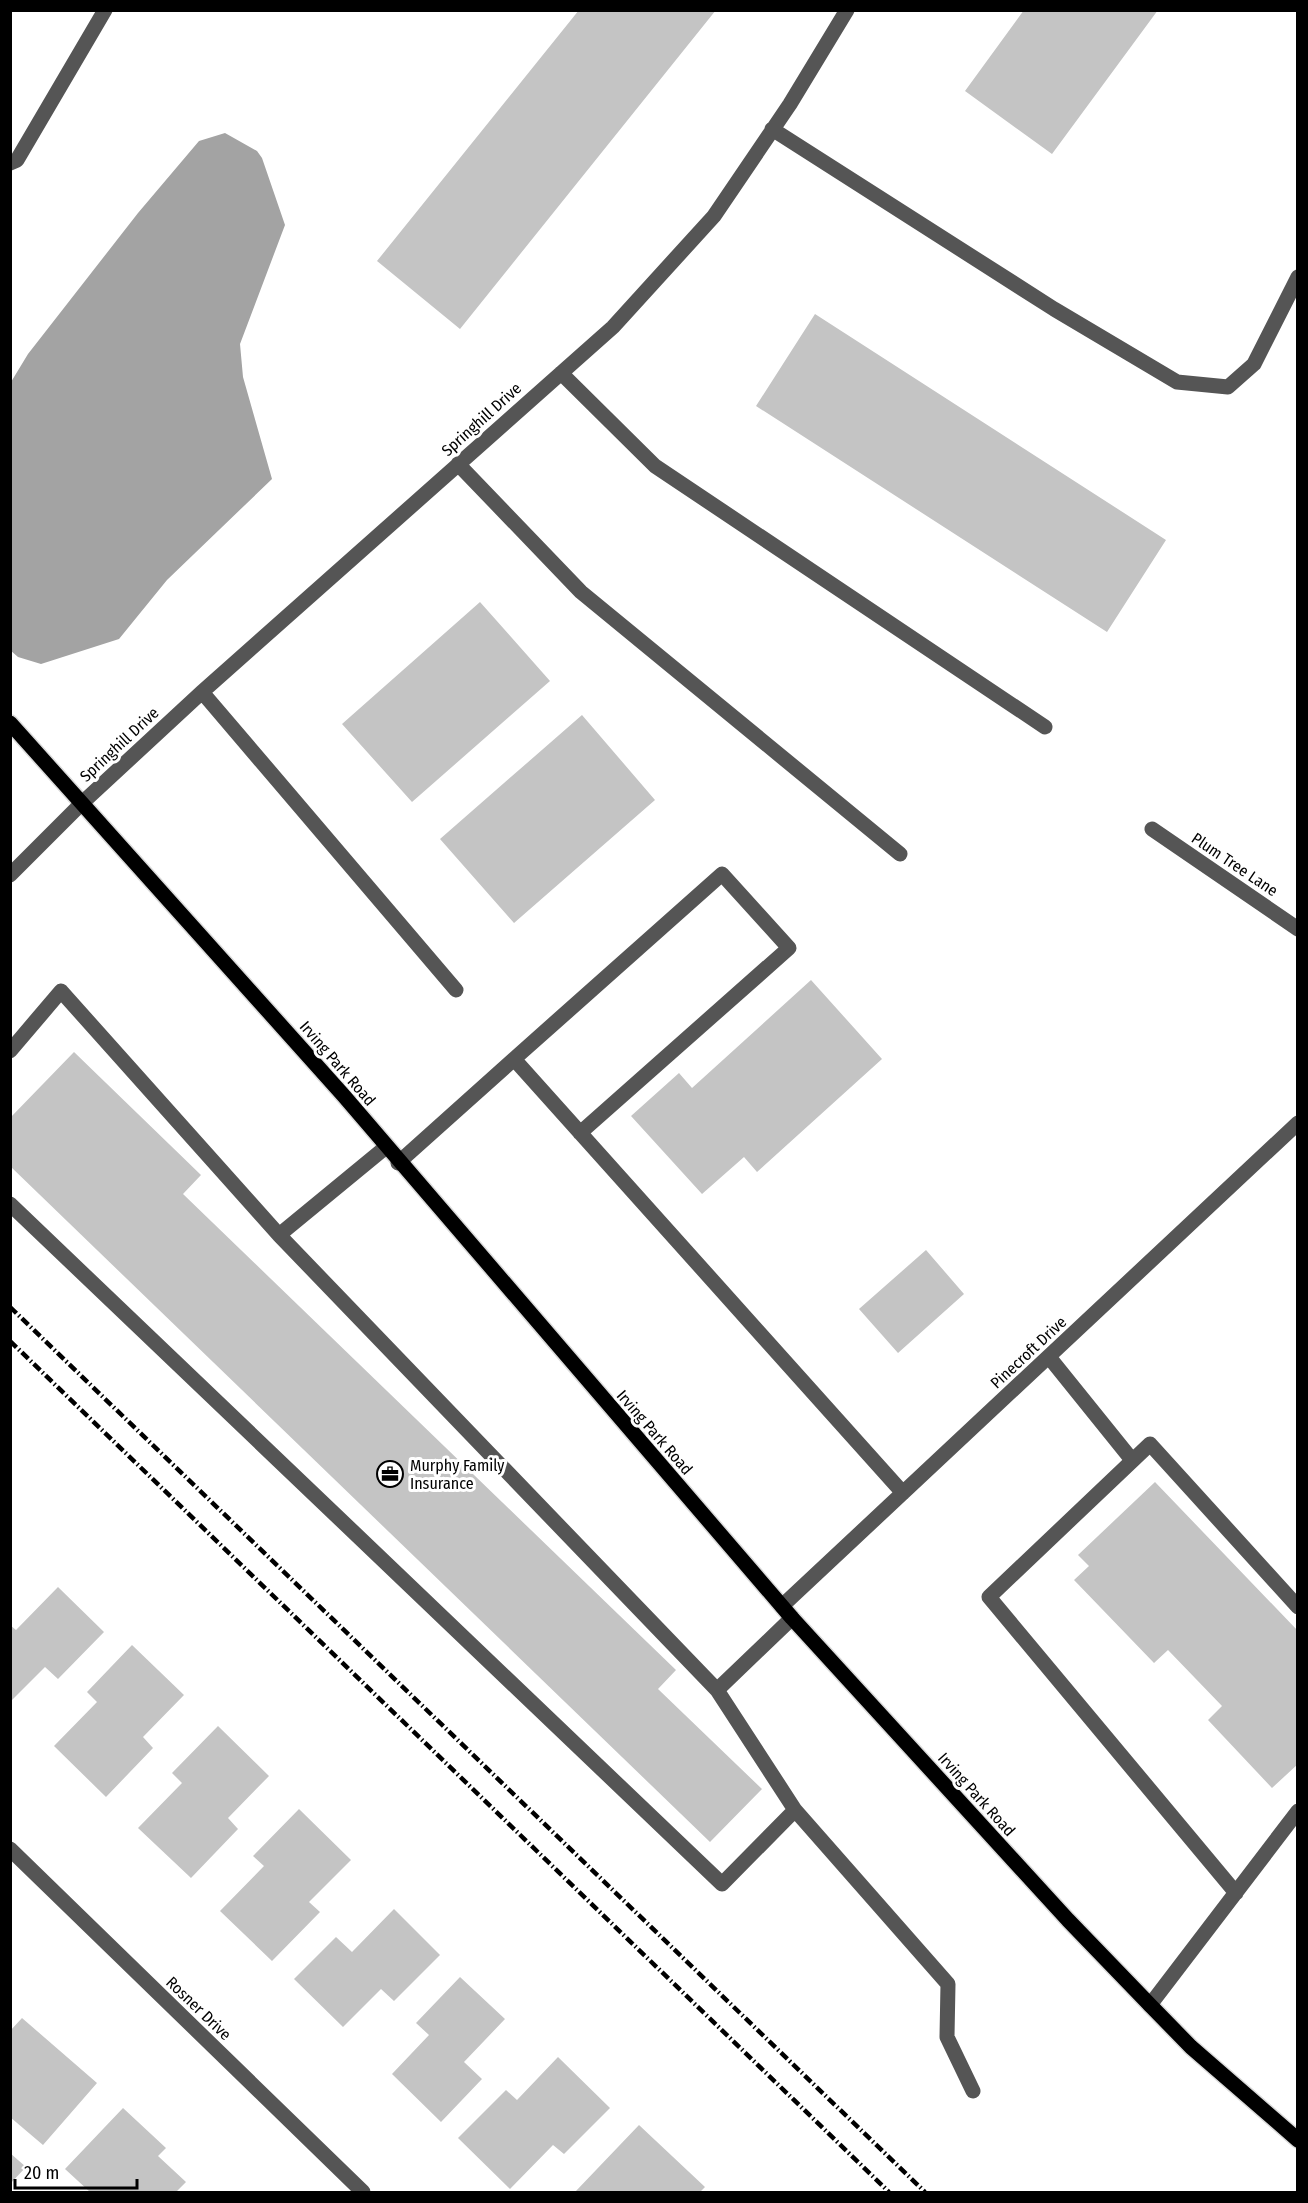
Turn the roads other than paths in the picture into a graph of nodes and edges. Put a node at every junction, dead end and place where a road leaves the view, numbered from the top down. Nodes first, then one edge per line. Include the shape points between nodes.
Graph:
1 (105, 10) edge
2 (847, 10) edge
3 (772, 129) junction
4 (10, 163) edge
5 (1298, 277) edge
6 (561, 373) junction
7 (458, 464) junction
8 (202, 692) junction
9 (10, 723) edge
10 (1045, 727) dead end
11 (81, 804) junction
12 (1152, 829) dead end
13 (900, 854) dead end
14 (10, 875) edge
15 (1298, 928) edge
16 (456, 990) dead end
17 (10, 1051) edge
18 (514, 1059) junction
19 (1298, 1123) edge
20 (580, 1133) junction
21 (386, 1147) junction
22 (399, 1163) junction
23 (10, 1204) edge
24 (279, 1235) junction
25 (1049, 1357) junction
26 (1132, 1460) junction
27 (903, 1493) junction
28 (1298, 1607) edge
29 (787, 1612) junction
30 (717, 1690) junction
31 (795, 1810) junction
32 (1298, 1811) edge
33 (10, 1850) edge
34 (1236, 1893) junction
35 (1150, 2005) junction
36 (973, 2091) dead end
37 (1298, 2140) edge
38 (363, 2193) edge

1 - 4 street via 17,160
2 - 3 street, Springhill Drive
3 - 5 street via 1054,309 1177,382 1228,387 1254,364
3 - 6 street, Springhill Drive via 714,216 613,327
6 - 7 street, Springhill Drive
6 - 10 street via 655,466
7 - 8 street, Springhill Drive
7 - 13 street via 581,592
8 - 11 street, Springhill Drive
8 - 16 street
9 - 11 main road, Irving Park Road
11 - 14 street, Springhill Drive
11 - 21 main road, Irving Park Road
12 - 15 street, Plum Tree Lane
17 - 24 street via 61,991
18 - 20 street
18 - 20 street via 722,874 782,940 789,948
18 - 22 street
19 - 25 street, Pinecroft Drive
20 - 27 street
21 - 22 main road, Irving Park Road
21 - 24 street
22 - 29 main road, Irving Park Road
23 - 31 street via 722,1884
24 - 30 street
25 - 26 street
25 - 27 street, Pinecroft Drive
26 - 28 street via 1150,1444
26 - 34 street via 989,1597
27 - 29 street, Pinecroft Drive
29 - 30 street, Pinecroft Drive
29 - 35 main road, Irving Park Road
30 - 31 street
31 - 36 street via 948,1984 947,2037
32 - 34 street
33 - 38 street, Rosner Drive
34 - 35 street
35 - 37 main road, Irving Park Road via 1191,2047

